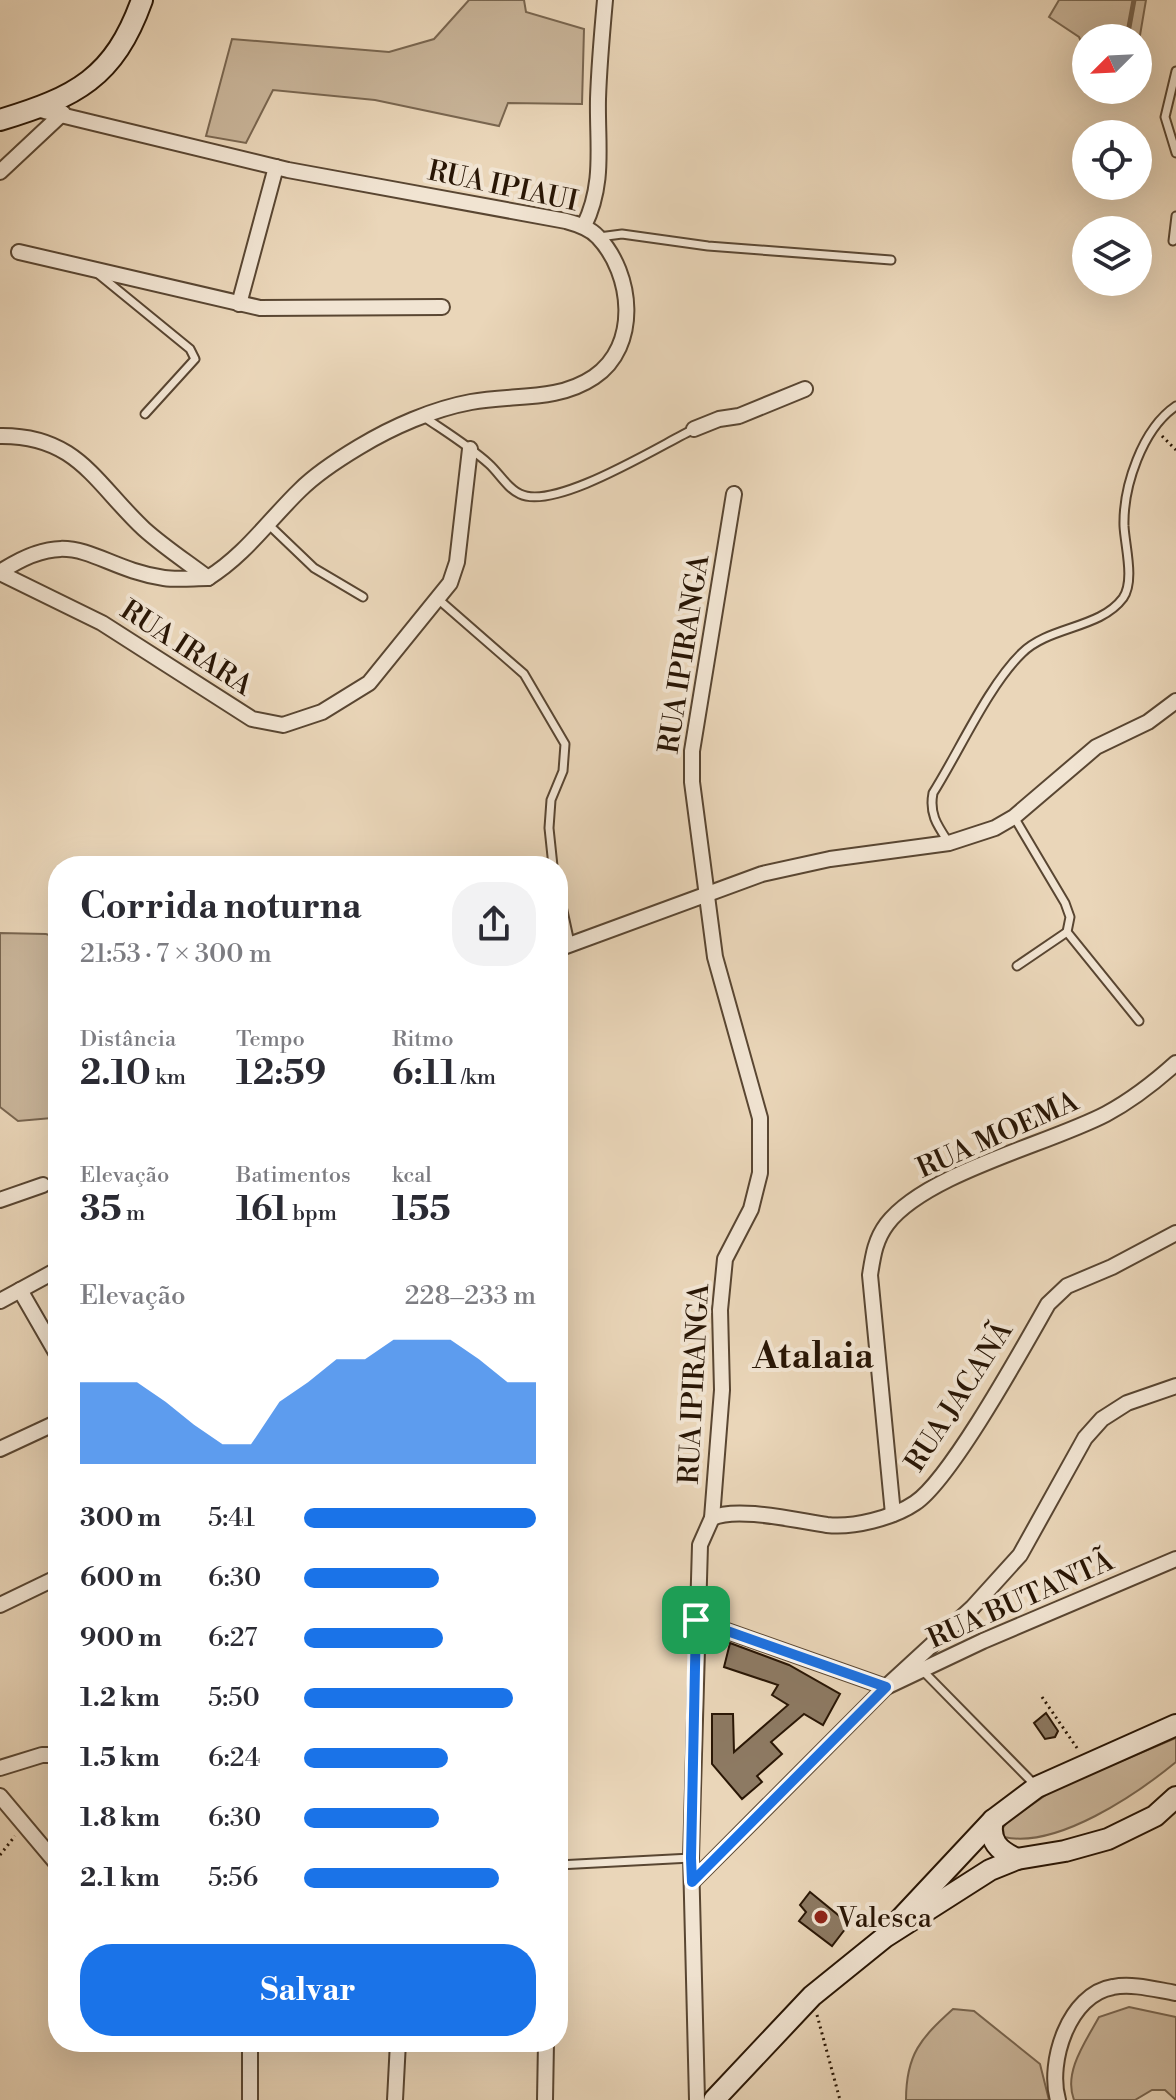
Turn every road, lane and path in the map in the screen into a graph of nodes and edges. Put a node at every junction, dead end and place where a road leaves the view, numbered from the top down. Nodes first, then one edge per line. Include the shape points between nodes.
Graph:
1 (142, 0) edge
2 (605, 0) edge
3 (1176, 71) edge
4 (36, 109) junction
5 (63, 113) junction
6 (0, 120) edge
7 (1176, 153) edge
8 (276, 167) junction
9 (0, 172) edge
10 (1176, 216) edge
11 (584, 226) junction
12 (599, 237) junction
13 (1173, 241) dead end
14 (19, 252) dead end
15 (891, 260) dead end
16 (95, 270) junction
17 (239, 304) junction
18 (442, 307) dead end
19 (805, 389) dead end
20 (1176, 406) edge
21 (145, 414) dead end
22 (422, 416) junction
23 (1154, 427) junction
24 (694, 429) joint
25 (0, 436) edge
26 (470, 449) junction
27 (1176, 450) edge
28 (734, 494) dead end
29 (268, 524) junction
30 (0, 572) edge
31 (208, 578) junction
32 (363, 597) dead end
33 (438, 599) junction
34 (1176, 701) edge
35 (1014, 817) junction
36 (949, 843) junction
37 (552, 856) edge
38 (705, 893) junction
39 (1067, 932) junction
40 (568, 944) edge
41 (1017, 966) dead end
42 (1139, 1021) dead end
43 (1176, 1063) edge
44 (43, 1185) dead end
45 (0, 1200) edge
46 (1176, 1233) edge
47 (48, 1275) edge
48 (20, 1290) junction
49 (0, 1301) edge
50 (48, 1339) edge
51 (1176, 1386) edge
52 (48, 1427) edge
53 (0, 1449) edge
54 (893, 1514) junction
55 (712, 1518) junction
56 (1176, 1559) edge
57 (48, 1582) edge
58 (0, 1605) edge
59 (696, 1620) junction
60 (922, 1670) junction
61 (886, 1687) junction
62 (1042, 1697) dead end
63 (1176, 1725) edge
64 (48, 1755) edge
65 (1088, 1764) junction
66 (0, 1768) edge
67 (1037, 1787) junction
68 (0, 1796) edge
69 (1176, 1797) edge
70 (993, 1820) junction
71 (25, 1823) junction
72 (48, 1852) edge
73 (0, 1855) edge
74 (691, 1858) junction
75 (1017, 1859) junction
76 (568, 1864) edge
77 (692, 1882) junction
78 (885, 1937) junction
79 (1176, 1993) edge
80 (812, 1996) junction
81 (250, 2052) edge
82 (397, 2052) edge
83 (546, 2052) edge
84 (250, 2100) edge
85 (395, 2100) edge
86 (545, 2100) edge
87 (697, 2100) edge
88 (714, 2100) edge
89 (840, 2100) edge
90 (1058, 2100) edge

1 - 4 street via 123,45 101,73
2 - 11 street via 599,68 601,170
3 - 7 lane via 1165,117
4 - 5 street, RUA IPIAUI
4 - 6 street
5 - 8 street, RUA IPIAUI
5 - 9 street
8 - 11 street, RUA IPIAUI
8 - 17 street
10 - 13 lane
11 - 12 street, RUA IPIAUI
12 - 15 lane via 622,234
12 - 22 street, RUA IPIAUI via 619,272 629,317 618,353 597,375 569,391 471,402
14 - 16 street
16 - 17 street
16 - 21 lane via 190,349 195,359
17 - 18 street
19 - 24 street
20 - 23 lane
22 - 26 lane
22 - 29 street, RUA IPIAUI via 359,447 302,488
23 - 27 path
23 - 36 lane via 1125,507 1128,585 1123,598 1109,612 1040,638 999,684 933,793 934,822
24 - 26 lane via 555,497 522,495
25 - 31 street via 25,436 79,458 145,529
26 - 33 street, RUA IRARA via 457,562
28 - 38 street, RUA IPIRANGA via 692,751
29 - 31 street, RUA IPIAUI via 233,562
29 - 32 lane via 314,568
30 - 31 street via 48,548 100,556 165,578
30 - 33 street, RUA IRARA via 102,623 252,719 283,725 322,712 369,683
33 - 37 lane via 524,674 565,744 563,771 551,800
34 - 35 street via 1148,722 1096,747
35 - 36 street
35 - 39 lane via 1065,903 1070,917
36 - 38 street via 830,859
38 - 40 street
38 - 55 street, RUA IPIRANGA via 715,957 760,1118 760,1173 751,1209 725,1259
39 - 41 lane
39 - 42 lane
43 - 54 street, RUA MOEMA via 1106,1114 972,1170 915,1200 888,1222 874,1245 870,1275
44 - 45 street
46 - 54 street, RUA JACANÃ via 1067,1286 1048,1304 943,1474 916,1503
47 - 48 street
48 - 49 street
48 - 50 street
51 - 61 street via 1127,1403 1102,1419 1085,1438 1020,1555 972,1608
52 - 53 street
54 - 55 street, RUA JACANÃ via 839,1526 733,1513
55 - 59 street, RUA IPIRANGA via 700,1545
56 - 60 street, RUA BUTANTÃ
57 - 58 street
59 - 61 street
59 - 74 street, RUA IPIRANGA
60 - 61 street, RUA BUTANTÃ
60 - 67 lane
61 - 77 street
62 - 65 path
63 - 65 street
64 - 66 street
65 - 67 street
67 - 70 street
68 - 71 street
69 - 75 street via 1155,1816 1108,1839
70 - 75 street via 993,1840
70 - 78 street
71 - 72 street
71 - 73 path
74 - 76 lane
74 - 77 street, RUA IPIRANGA
75 - 78 street via 990,1870
77 - 87 street, RUA IPIRANGA
78 - 80 street
79 - 90 street via 1113,1987 1096,1993 1059,2045 1053,2075
80 - 88 street
80 - 89 path
81 - 84 street
82 - 85 street
83 - 86 street

